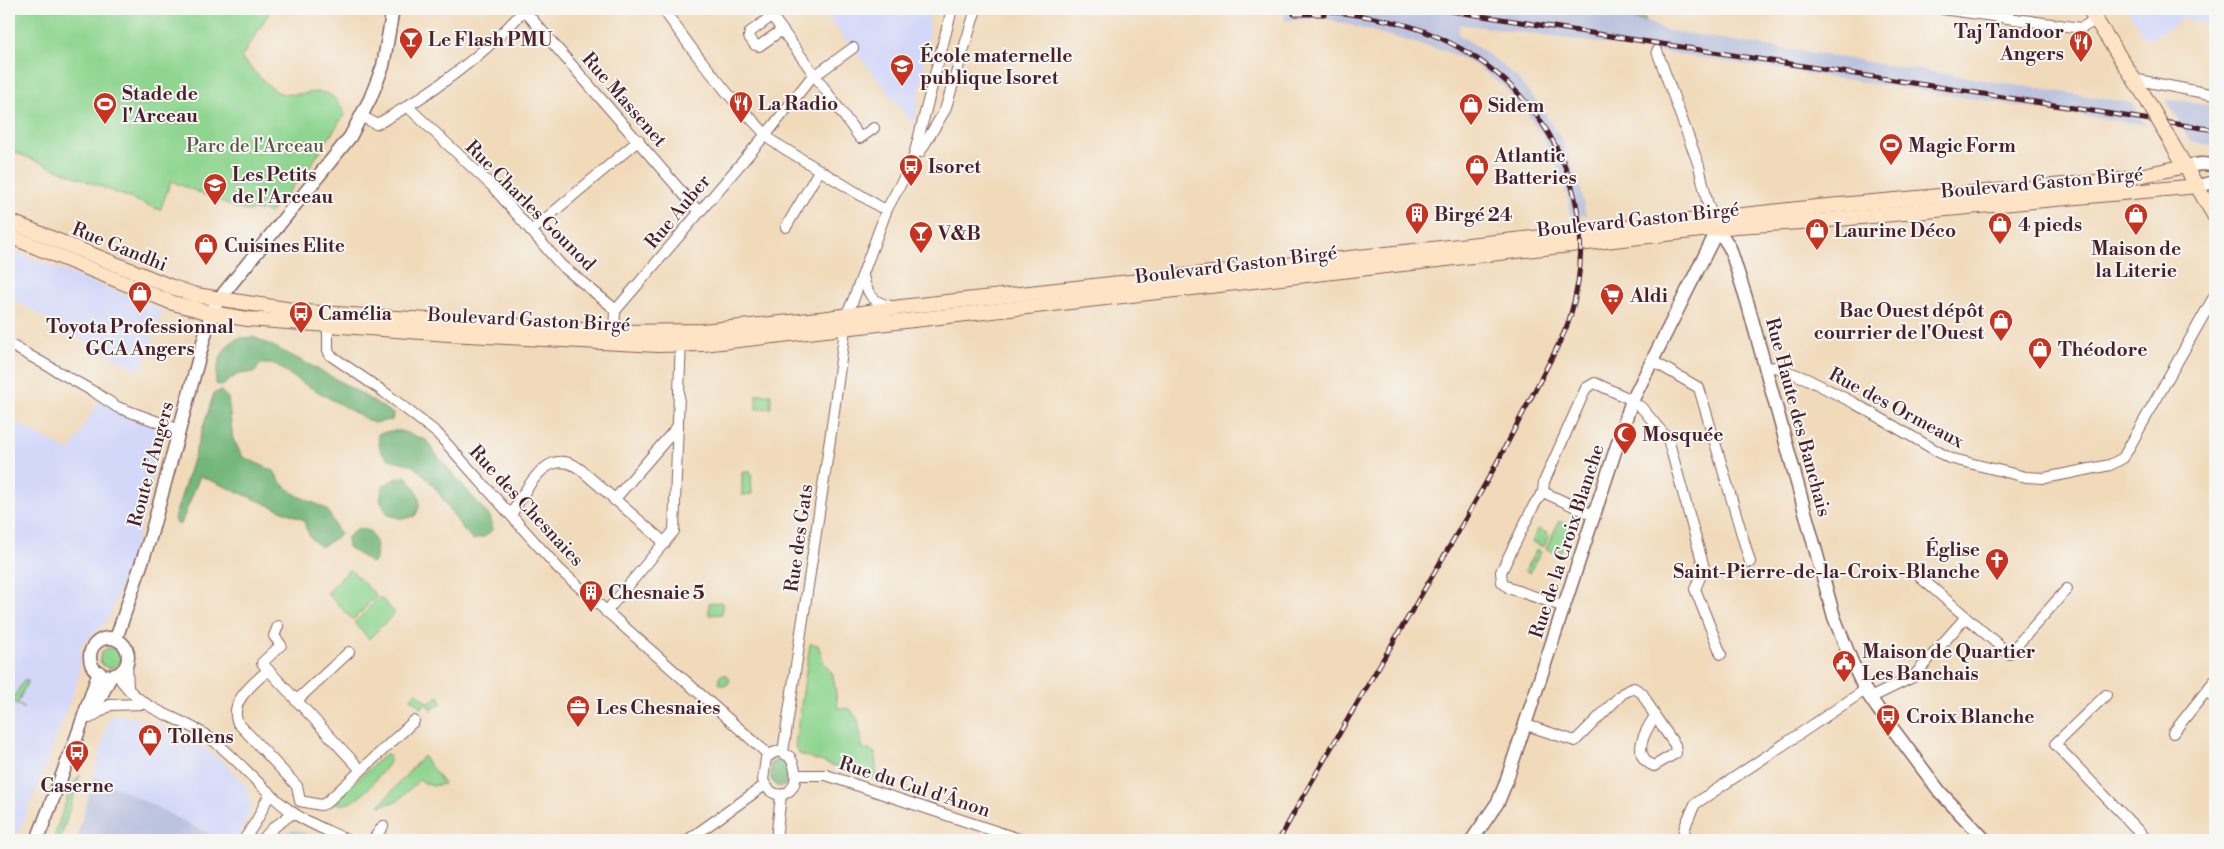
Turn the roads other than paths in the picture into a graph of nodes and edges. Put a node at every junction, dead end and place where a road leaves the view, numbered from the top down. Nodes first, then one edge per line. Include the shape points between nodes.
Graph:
1 (394, 9) edge
2 (524, 9) edge
3 (663, 9) edge
4 (952, 9) edge
5 (976, 9) edge
6 (1947, 9) edge
7 (775, 12) edge
8 (2092, 14) edge
9 (782, 30) junction
10 (853, 48) dead end
11 (1657, 51) dead end
12 (814, 75) junction
13 (2133, 79) junction
14 (2215, 94) edge
15 (408, 107) junction
16 (362, 116) junction
17 (874, 128) dead end
18 (766, 134) junction
19 (639, 140) junction
20 (912, 163) junction
21 (2215, 165) edge
22 (2186, 166) junction
23 (819, 171) junction
24 (2215, 182) edge
25 (2198, 186) junction
26 (887, 209) junction
27 (699, 212) junction
28 (2215, 217) edge
29 (9, 221) edge
30 (1716, 224) junction
31 (786, 227) dead end
32 (531, 230) junction
33 (9, 236) edge
34 (863, 275) junction
35 (2215, 295) edge
36 (219, 299) junction
37 (901, 308) junction
38 (615, 311) junction
39 (211, 313) junction
40 (328, 319) junction
41 (845, 322) junction
42 (614, 332) junction
43 (681, 338) junction
44 (9, 344) edge
45 (1651, 360) junction
46 (1766, 368) junction
47 (1631, 401) junction
48 (678, 426) junction
49 (180, 430) junction
50 (1544, 492) junction
51 (614, 500) junction
52 (511, 515) junction
53 (1594, 515) junction
54 (665, 543) junction
55 (1750, 562) dead end
56 (1921, 578) dead end
57 (2067, 589) dead end
58 (1565, 607) junction
59 (606, 612) junction
60 (1965, 618) junction
61 (278, 626) dead end
62 (116, 639) junction
63 (349, 652) dead end
64 (1721, 654) dead end
65 (127, 665) junction
66 (268, 670) junction
67 (109, 674) junction
68 (2215, 680) edge
69 (128, 688) junction
70 (2206, 691) junction
71 (1868, 694) junction
72 (2106, 695) dead end
73 (2215, 698) edge
74 (296, 701) junction
75 (143, 704) junction
76 (1655, 716) junction
77 (89, 718) junction
78 (414, 721) dead end
79 (1526, 725) junction
80 (2173, 733) dead end
81 (783, 752) junction
82 (769, 755) junction
83 (361, 770) junction
84 (796, 775) junction
85 (765, 785) junction
86 (270, 793) junction
87 (781, 795) junction
88 (52, 811) junction
89 (293, 812) junction
90 (383, 826) dead end
91 (45, 833) edge
92 (37, 840) edge
93 (244, 840) edge
94 (262, 840) edge
95 (347, 840) edge
96 (373, 840) edge
97 (688, 840) edge
98 (776, 840) edge
99 (1022, 840) edge
100 (1472, 840) edge
101 (1684, 840) edge
102 (1984, 840) edge
103 (2147, 840) edge

1 - 16 street, Route d’Angers via 383,66
2 - 15 street via 498,39
2 - 19 street, Rue Massenet
3 - 18 street via 729,95
4 - 20 street
5 - 20 street via 945,110
6 - 8 street via 2082,28
7 - 9 street
7 - 9 street via 750,32 750,38 759,46
8 - 13 main road
9 - 12 street
10 - 12 street, Rue Auber
11 - 30 street via 1699,166
12 - 17 street via 860,138
12 - 18 street, Rue Auber
13 - 14 street
13 - 22 main road, bridge
15 - 16 street via 376,124
15 - 32 street, Rue Charles Gounod via 492,186
16 - 36 street, Route d’Angers via 338,153
18 - 23 street via 778,146
18 - 27 street, Rue Auber
19 - 27 street, Rue Massenet
19 - 32 street
20 - 26 street, Rue des Gats
21 - 22 street
22 - 25 main road
22 - 30 main road, Boulevard Gaston Birgé via 2120,180
23 - 26 street
23 - 31 street
24 - 25 street
25 - 28 main road
25 - 30 main road, Boulevard Gaston Birgé
26 - 34 street, Rue des Gats
27 - 38 street, Rue Auber
29 - 36 main road, Rue Gandhi via 172,287
30 - 37 main road, Boulevard Gaston Birgé
30 - 41 main road, Boulevard Gaston Birgé
30 - 45 street, Rue de la Croix Blanche
30 - 46 street, Rue Haute des Banchais via 1730,248
32 - 38 street, Rue Charles Gounod via 561,265
33 - 39 main road, Rue Gandhi via 173,303
34 - 37 street via 867,291 876,302
34 - 41 street, Rue des Gats
35 - 46 street, Rue des Ormeaux via 2123,458 2110,465 2045,478 2026,477 1949,458 1806,379 1776,368
36 - 39 street, Route d’Angers
36 - 40 main road, Boulevard Gaston Birgé
37 - 41 main road, Boulevard Gaston Birgé
38 - 42 street
39 - 40 main road, Boulevard Gaston Birgé via 248,319
39 - 49 street, Route d’Angers
40 - 42 main road, Boulevard Gaston Birgé
40 - 43 main road, Boulevard Gaston Birgé via 459,334
40 - 52 street, Rue des Chesnaies via 330,355 436,432
41 - 43 main road, Boulevard Gaston Birgé via 703,344
41 - 81 street, Rue des Gats
42 - 43 main road, Boulevard Gaston Birgé
43 - 48 street
44 - 49 street via 117,407
45 - 47 street, Rue de la Croix Blanche
45 - 55 street via 1699,388
46 - 71 street, Rue Haute des Banchais via 1834,617
47 - 50 street via 1599,384 1589,386 1544,482
47 - 53 street, Rue de la Croix Blanche
47 - 64 street via 1641,407 1668,439 1704,568 1695,588
48 - 51 street
48 - 54 street via 675,524
49 - 62 street, Route d’Angers via 150,538
50 - 53 street
50 - 58 street via 1510,553 1501,579 1509,588
51 - 52 street via 574,465 556,462 545,466
51 - 54 street
52 - 59 street, Rue des Chesnaies via 560,570
53 - 58 street, Rue de la Croix Blanche
54 - 59 street
56 - 60 street
57 - 60 street via 2010,654
58 - 79 street, Rue de la Croix Blanche
59 - 82 street, Rue des Chesnaies
60 - 71 street via 1913,677
61 - 66 street via 274,636 281,645 262,664
62 - 65 street via 128,652
62 - 67 street via 105,638 92,648 92,666
63 - 74 street
65 - 67 street
65 - 69 street
66 - 74 street
66 - 83 street via 241,697 236,719 297,786 300,801 326,803
67 - 69 street
67 - 77 street
67 - 88 street
68 - 70 street
69 - 75 street
70 - 73 street
70 - 80 street
71 - 101 street via 1695,804 1684,830
71 - 102 street, Rue Haute des Banchais via 1940,792
72 - 103 street via 2055,744
74 - 83 street
75 - 77 street via 110,705
75 - 86 street via 208,736
76 - 76 street via 1640,746 1649,764 1654,766 1676,753 1675,745
76 - 79 street via 1642,693 1634,688 1623,692 1575,741
77 - 88 street
78 - 83 street
79 - 100 street, Rue de la Croix Blanche via 1498,802
81 - 82 street
81 - 84 street via 790,757
82 - 85 street via 764,764
84 - 87 street via 793,787
84 - 99 street, Rue du Cul d'Ânon via 826,775
85 - 87 street via 771,792
85 - 97 street
86 - 89 street
86 - 93 street
87 - 98 street
88 - 91 street
89 - 94 street
89 - 95 street
90 - 96 street
91 - 92 street

